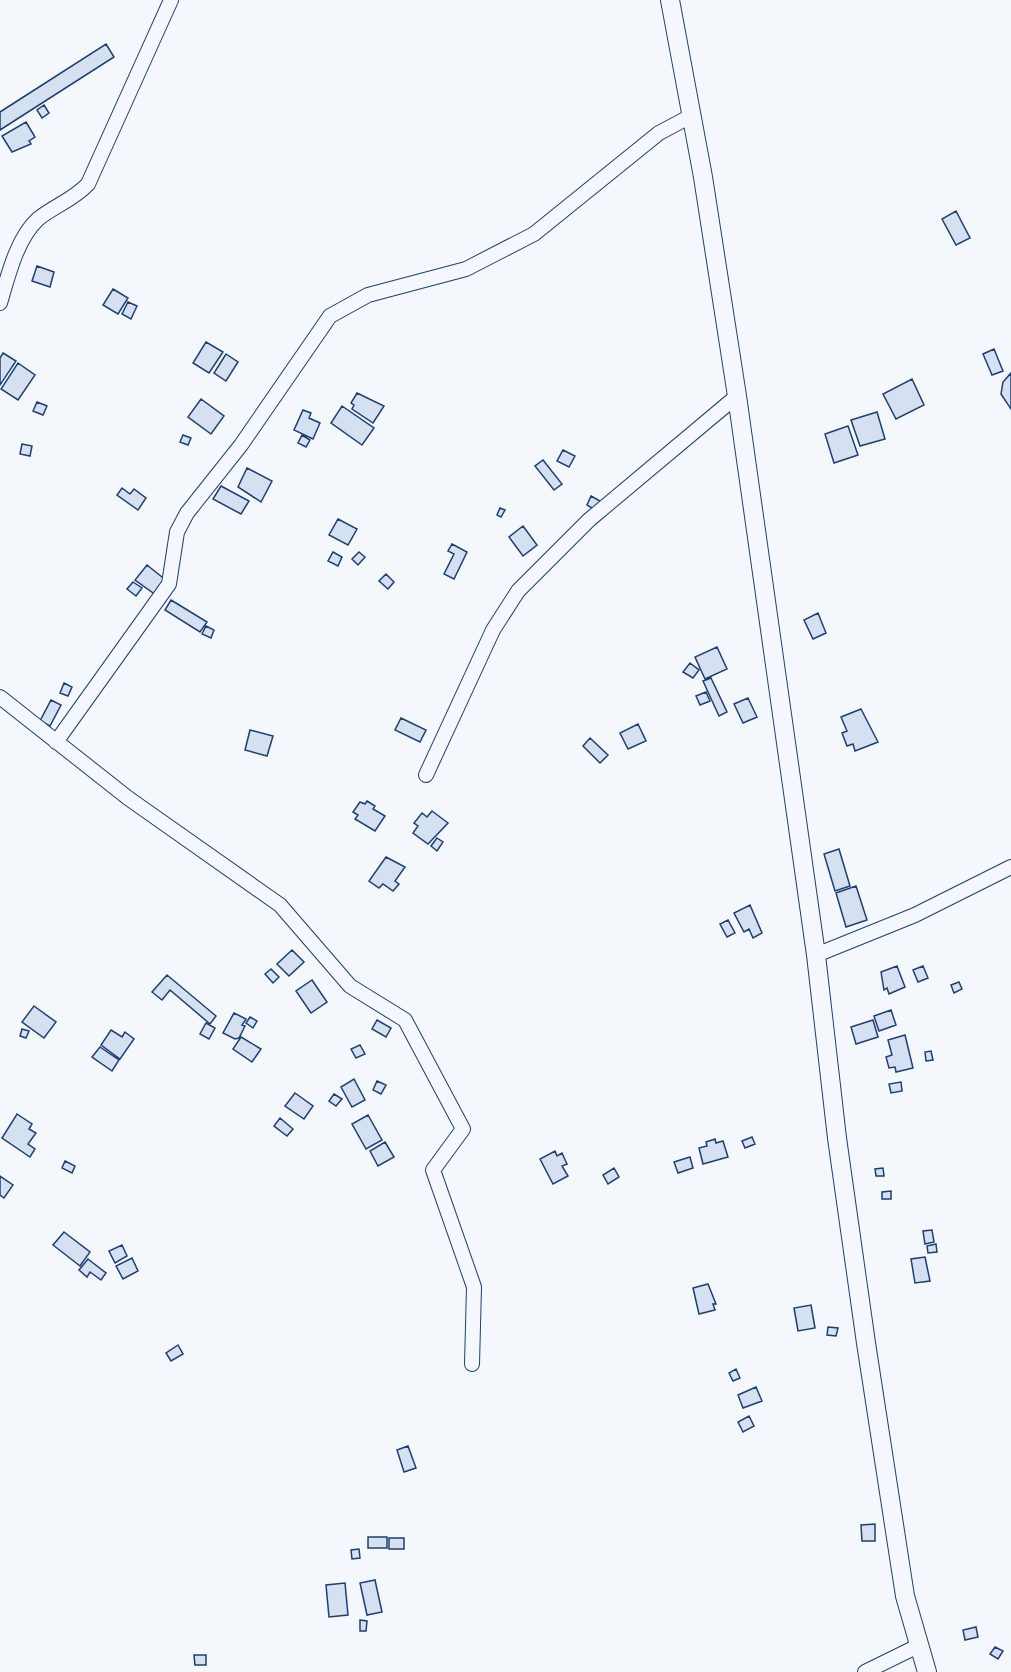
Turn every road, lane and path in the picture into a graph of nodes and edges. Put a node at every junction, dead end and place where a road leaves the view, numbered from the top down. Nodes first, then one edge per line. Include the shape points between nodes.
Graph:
1 (171, 0) edge
2 (670, 0) edge
3 (691, 116) junction
4 (0, 303) edge
5 (737, 396) junction
6 (0, 697) edge
7 (56, 742) junction
8 (426, 775) dead end
9 (1011, 867) edge
10 (816, 955) junction
11 (471, 1364) dead end
12 (920, 1646) junction
13 (865, 1672) edge
14 (927, 1672) edge

1 - 4 street via 87,184 29,230
2 - 3 main road
3 - 5 main road
3 - 7 street via 659,133 534,234 466,269 368,295 330,316 241,445 188,513 177,532 169,585
5 - 8 street via 589,520 518,591 498,620
5 - 10 main road
6 - 7 street
7 - 11 street via 280,905 350,986 405,1020 463,1129 433,1170 474,1287
9 - 10 street via 915,915
10 - 12 main road via 866,1343 905,1596
12 - 13 street
12 - 14 main road

